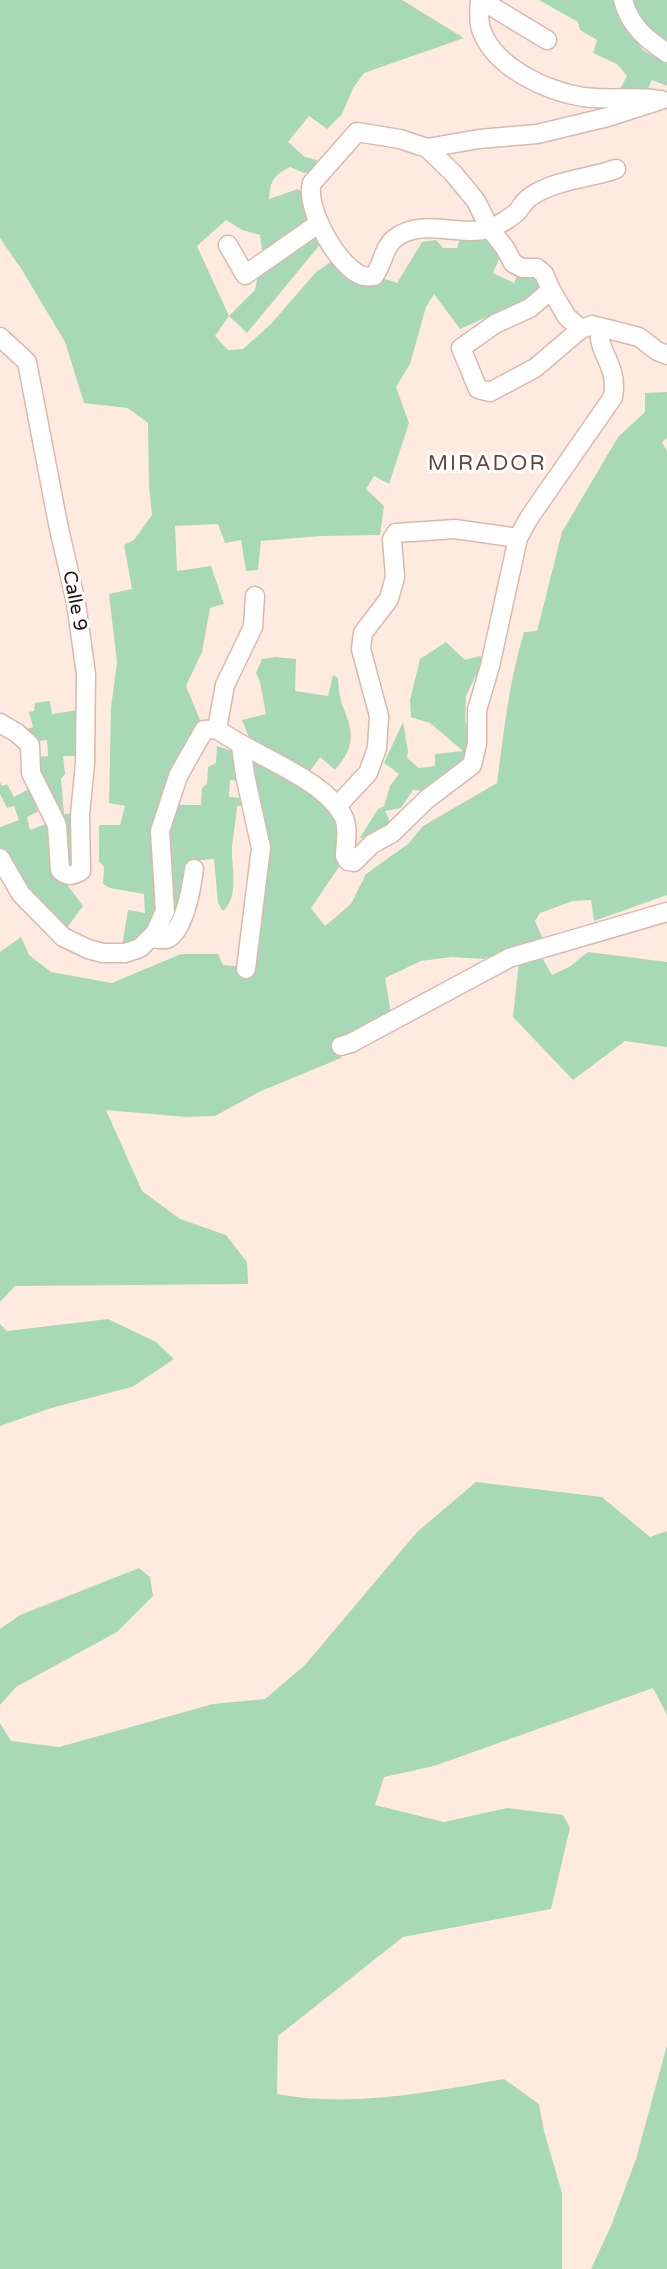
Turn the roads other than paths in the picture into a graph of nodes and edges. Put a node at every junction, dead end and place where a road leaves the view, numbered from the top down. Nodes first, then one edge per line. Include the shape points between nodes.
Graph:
1 (480, 0) edge
2 (623, 0) edge
3 (547, 40) dead end
4 (667, 53) edge
5 (664, 101) edge
6 (427, 148) junction
7 (616, 169) dead end
8 (318, 224) junction
9 (490, 229) junction
10 (228, 245) dead end
11 (551, 290) junction
12 (600, 327) junction
13 (581, 329) junction
14 (0, 337) edge
15 (667, 355) edge
16 (518, 538) junction
17 (255, 596) dead end
18 (0, 723) edge
19 (217, 729) junction
20 (241, 746) junction
21 (337, 806) junction
22 (0, 858) edge
23 (194, 869) dead end
24 (667, 912) edge
25 (150, 938) junction
26 (246, 969) dead end
27 (341, 1046) dead end

1 - 3 street
1 - 5 street via 482,32 498,57 525,76 584,97
2 - 4 street via 643,36
5 - 6 street via 537,134
6 - 8 street via 357,132 312,183 309,191
6 - 9 street via 476,201
7 - 9 street via 569,180 530,197 516,213
8 - 9 street via 350,269 364,277 374,276 387,247 402,234 420,228
8 - 10 street via 245,275
9 - 11 street via 513,263 537,268
11 - 13 street
11 - 13 street via 530,308 495,324 461,348 478,389 490,392 535,368
12 - 13 street
12 - 15 street via 639,337
12 - 16 street via 599,339 616,382 613,397
14 - 18 street, Calle 9 via 27,362 85,664 81,871 72,876 60,870 57,825 31,773 30,745
16 - 21 street via 455,529 396,533 392,539 395,577 389,599 363,633 361,649 379,716 377,748 368,773
16 - 21 street via 477,710 472,765 354,862 345,856 345,820
17 - 19 street via 253,627 225,685
19 - 20 street
19 - 25 street via 204,730 178,776 160,831 165,911
20 - 21 street via 307,782
20 - 26 street via 261,848
22 - 25 street via 21,894 63,937 103,953 125,953
23 - 25 street via 177,932 166,939
24 - 27 street via 509,958

